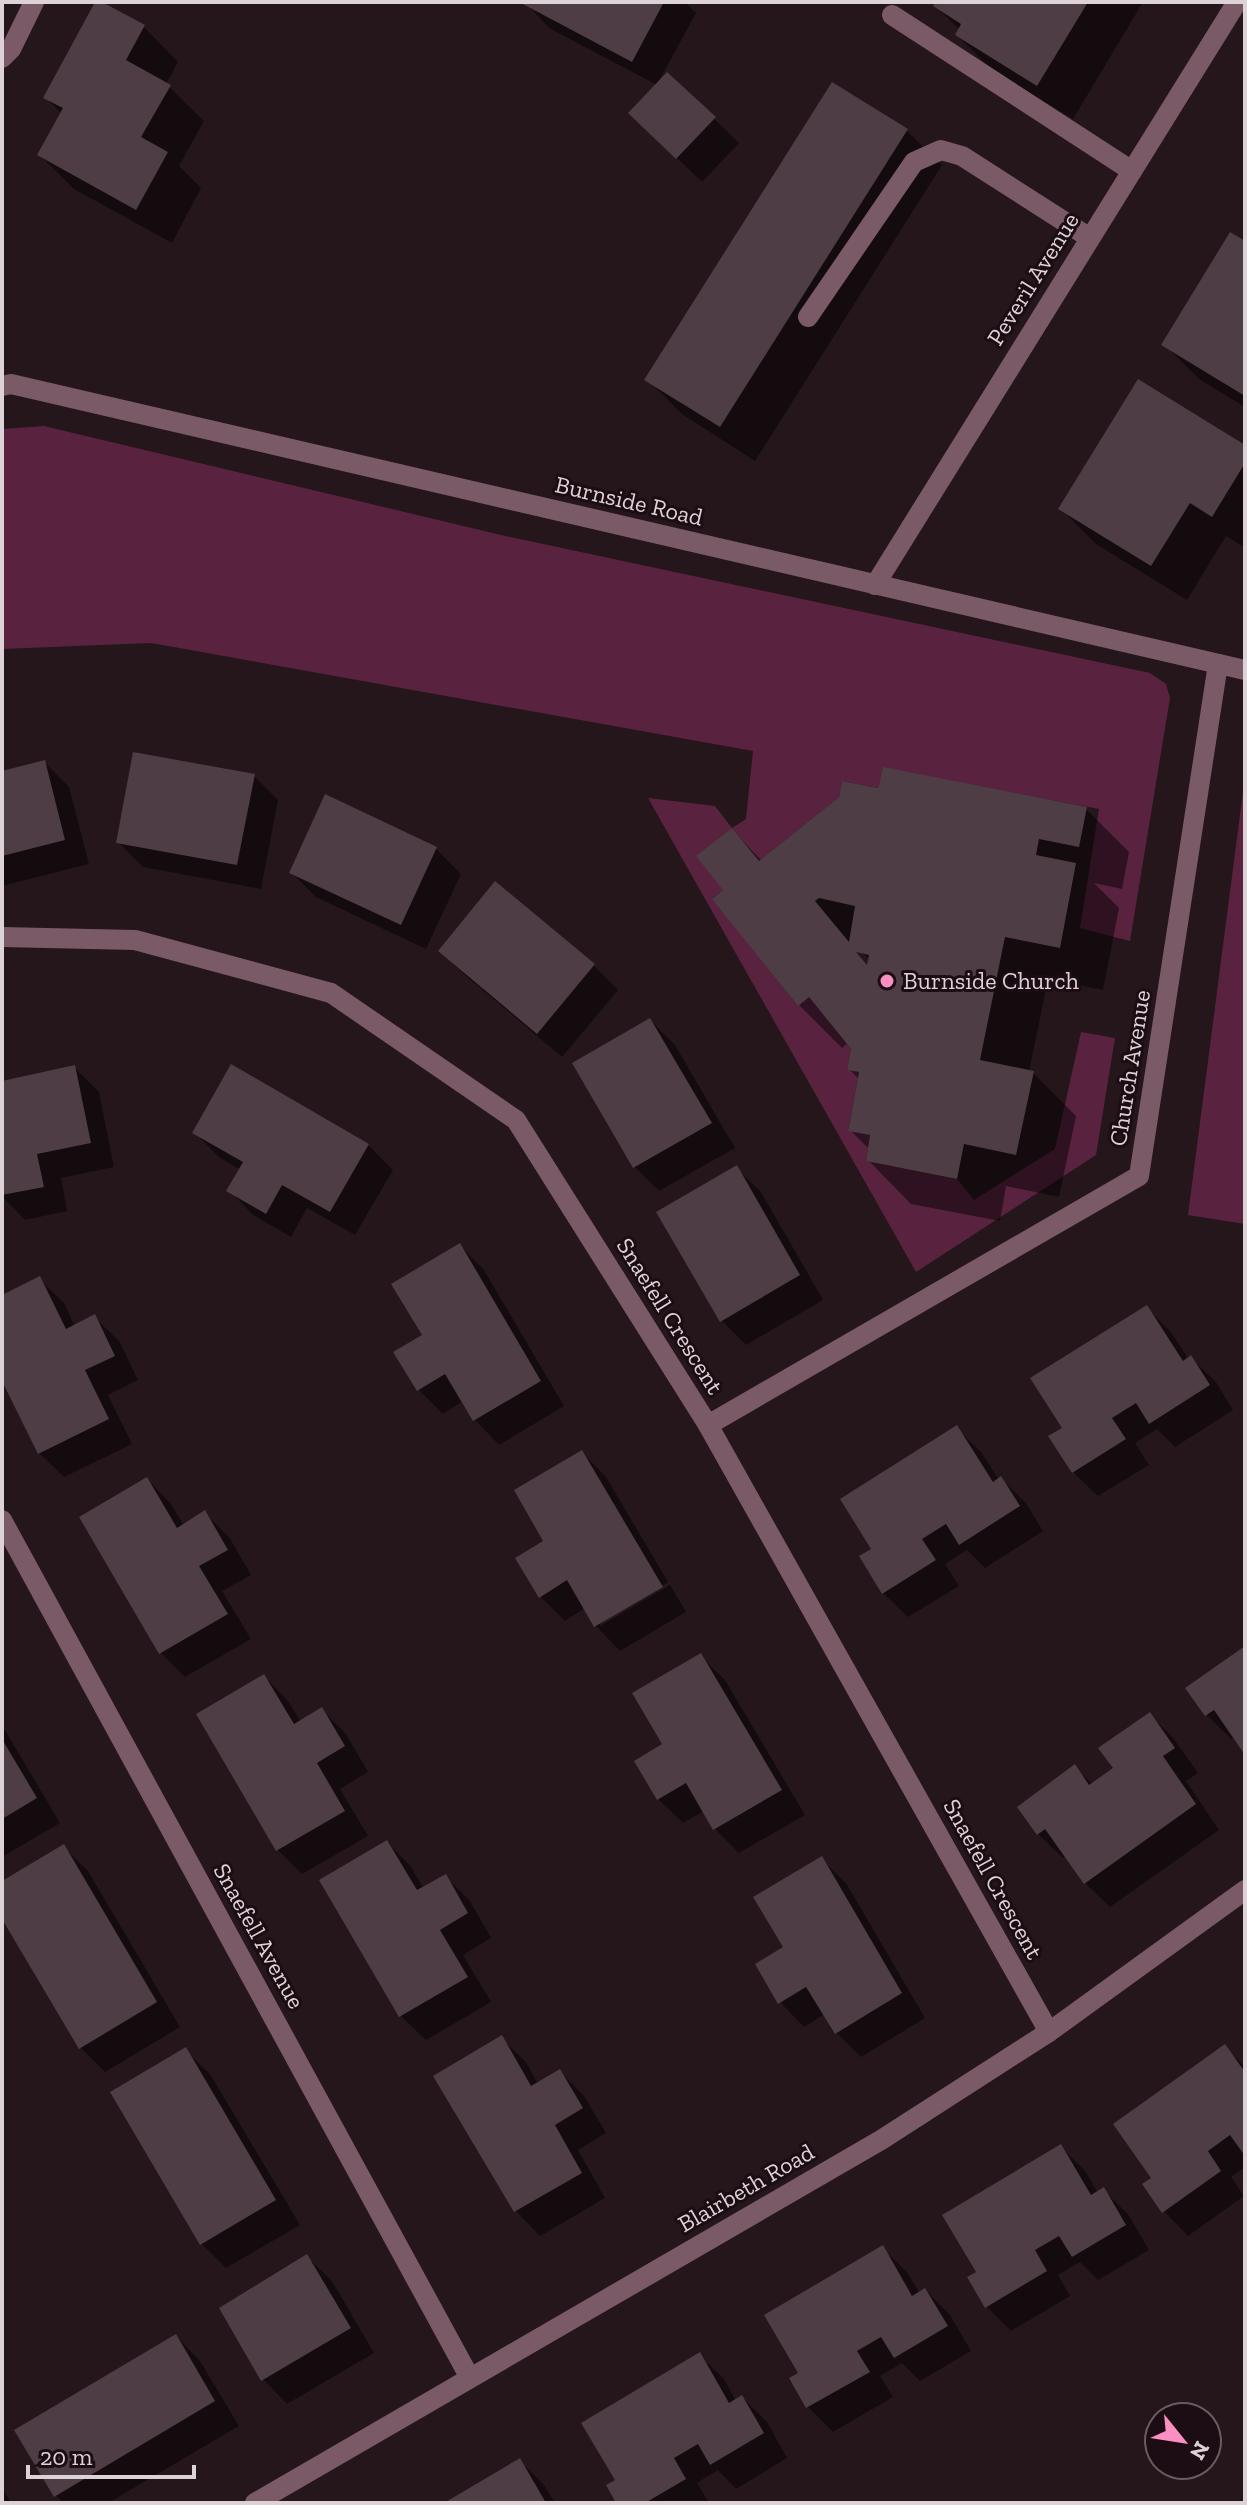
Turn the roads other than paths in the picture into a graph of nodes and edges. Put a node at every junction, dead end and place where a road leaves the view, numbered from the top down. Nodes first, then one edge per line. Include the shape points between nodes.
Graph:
1 (34, 2) edge
2 (1237, 2) edge
3 (892, 15) dead end
4 (2, 58) edge
5 (1132, 171) junction
6 (1090, 238) junction
7 (808, 317) dead end
8 (2, 386) edge
9 (875, 585) junction
10 (1218, 664) junction
11 (1245, 670) edge
12 (2, 937) edge
13 (708, 1425) junction
14 (2, 1520) edge
15 (1245, 1890) edge
16 (1049, 2032) junction
17 (470, 2378) junction
18 (255, 2503) edge

1 - 4 street
2 - 5 street, Peveril Avenue
3 - 5 street
5 - 6 street, Peveril Avenue
6 - 7 street via 962,156 941,150 914,162
6 - 9 street, Peveril Avenue
8 - 9 street, Burnside Road
9 - 10 street, Burnside Road
10 - 11 street, Burnside Road
10 - 13 street, Church Avenue via 1139,1176
12 - 13 street, Snaefell Crescent via 135,940 331,993 516,1120
13 - 16 street, Snaefell Crescent
14 - 17 street, Snaefell Avenue
15 - 16 street, Blairbeth Road
16 - 17 street, Blairbeth Road via 881,2140
17 - 18 street, Blairbeth Road

